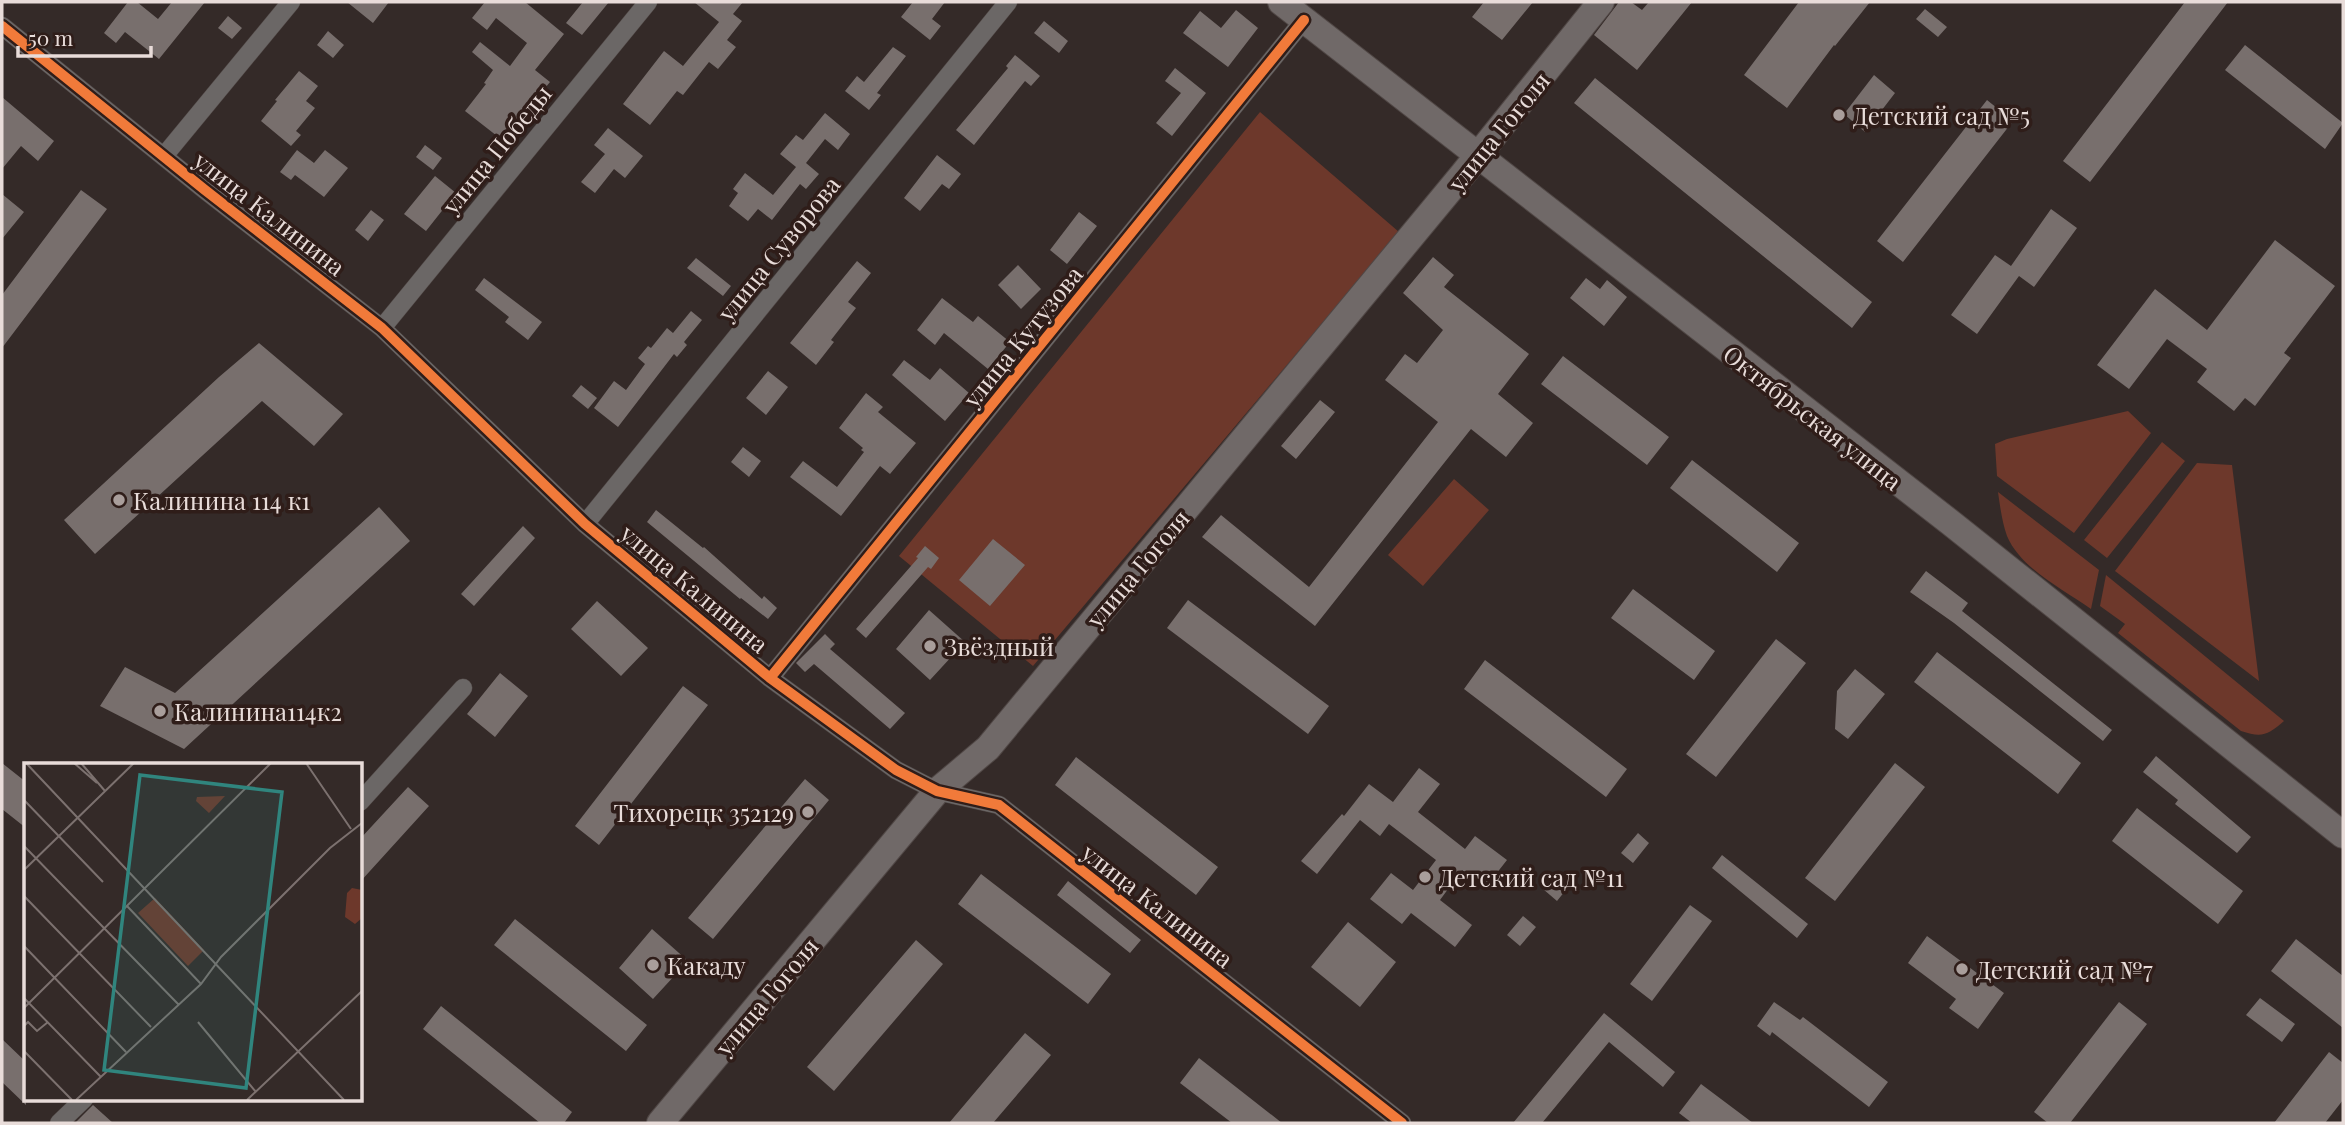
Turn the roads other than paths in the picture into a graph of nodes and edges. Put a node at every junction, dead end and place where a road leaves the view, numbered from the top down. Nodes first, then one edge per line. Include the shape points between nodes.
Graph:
1 (291, 2) edge
2 (648, 2) edge
3 (1008, 2) edge
4 (1281, 2) edge
5 (1601, 2) edge
6 (1304, 20) junction
7 (2, 26) edge
8 (164, 156) junction
9 (1478, 157) junction
10 (382, 328) junction
11 (585, 524) junction
12 (770, 678) junction
13 (463, 688) dead end
14 (937, 791) junction
15 (362, 800) edge
16 (2343, 835) edge
17 (83, 1100) edge
18 (59, 1123) edge
19 (660, 1123) edge
20 (1402, 1123) edge

1 - 8 street
2 - 10 street, улица Победы
3 - 11 street, улица Суворова
4 - 6 main road, Октябрьская улица
5 - 9 main road, улица Гоголя
6 - 9 main road, Октябрьская улица
6 - 12 street, улица Кутузова
7 - 8 street, улица Калинина
8 - 10 street, улица Калинина
9 - 14 main road, улица Гоголя via 988,748
9 - 16 main road, Октябрьская улица via 1951,523
10 - 11 street, улица Калинина
11 - 12 street, улица Калинина
12 - 14 street, улица Калинина via 896,770
13 - 15 street
14 - 19 main road, улица Гоголя
14 - 20 street, улица Калинина via 999,806
17 - 18 street

